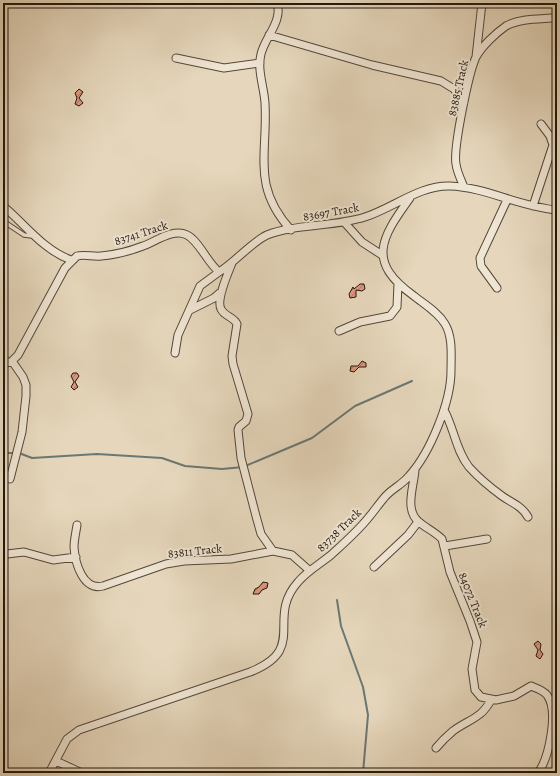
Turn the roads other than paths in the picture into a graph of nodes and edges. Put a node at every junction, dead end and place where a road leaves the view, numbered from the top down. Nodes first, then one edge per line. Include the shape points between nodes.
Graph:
1 (276, 3) edge
2 (482, 3) edge
3 (551, 18) dead end
4 (269, 35) junction
5 (476, 57) junction
6 (176, 58) dead end
7 (260, 63) junction
8 (464, 102) junction
9 (541, 124) dead end
10 (464, 187) junction
11 (410, 198) junction
12 (507, 200) junction
13 (3, 206) edge
14 (533, 206) junction
15 (557, 210) edge
16 (3, 221) edge
17 (344, 222) junction
18 (291, 230) junction
19 (34, 236) junction
20 (382, 255) junction
21 (71, 260) junction
22 (232, 263) junction
23 (219, 272) junction
24 (398, 283) junction
25 (496, 288) dead end
26 (222, 291) junction
27 (189, 311) junction
28 (339, 331) dead end
29 (175, 353) dead end
30 (12, 361) junction
31 (3, 364) edge
32 (444, 410) junction
33 (415, 470) junction
34 (10, 479) dead end
35 (528, 517) dead end
36 (418, 522) junction
37 (77, 525) dead end
38 (487, 539) dead end
39 (444, 546) junction
40 (273, 551) junction
41 (7, 554) dead end
42 (75, 555) junction
43 (374, 567) dead end
44 (310, 571) junction
45 (491, 700) junction
46 (436, 748) dead end
47 (56, 761) junction
48 (49, 773) edge
49 (82, 773) edge
50 (538, 773) edge

1 - 4 street, 83697 Track via 278,16
2 - 5 street
3 - 5 street, 83885 Track via 522,21 507,26
4 - 7 street, 83697 Track via 262,49
4 - 8 street via 441,81 454,88
5 - 8 street, 83885 Track
6 - 7 street via 224,68
7 - 18 street, 83697 Track via 265,113 265,177 274,208
8 - 10 street, 83885 Track via 455,163
9 - 14 street via 553,145
10 - 11 street, 83697 Track via 437,187
10 - 12 street, 83697 Track
11 - 17 street, 83697 Track via 366,217
11 - 20 street via 389,229
12 - 14 street, 83697 Track
12 - 25 street via 480,258
13 - 19 street
14 - 15 street, 83697 Track
16 - 19 lane via 24,235
17 - 18 street, 83697 Track
17 - 20 street via 362,242
18 - 22 street via 263,237
19 - 21 street via 61,256
20 - 24 street, 83738 Track via 387,268
21 - 23 street, 83741 Track via 81,255 102,256 118,253 178,233 190,237
21 - 30 street via 18,355
22 - 23 street
22 - 26 street
23 - 27 street via 201,285
24 - 28 street via 397,306 390,316 360,322
24 - 32 street, 83738 Track via 434,312 447,328 451,375
26 - 27 street
26 - 40 street via 221,309 237,324 232,356 248,414 246,421 238,430 241,458 261,534
27 - 29 street via 178,335
30 - 31 street
30 - 34 street via 23,377 26,396 22,432
32 - 33 street, 83738 Track
32 - 35 street via 469,467 501,495 522,508
33 - 36 street via 410,504
33 - 44 street, 83738 Track via 385,497 358,529 331,555
36 - 39 street, 84072 Track via 438,535
36 - 43 street
37 - 42 street
38 - 39 street
39 - 45 street, 84072 Track via 450,572 477,642 472,669 475,690 481,697
40 - 42 street, 83811 Track via 231,559 166,564 98,587 84,579
40 - 44 street, 83811 Track via 292,555
41 - 42 street via 24,552 53,560
44 - 47 street, 83738 Track via 298,582 286,605 283,617 283,646 273,660 250,672 79,730 67,739
45 - 46 street via 479,716 455,729
45 - 50 street via 514,696 531,686 546,693 552,712 549,747
47 - 48 street, 83738 Track
47 - 49 street

